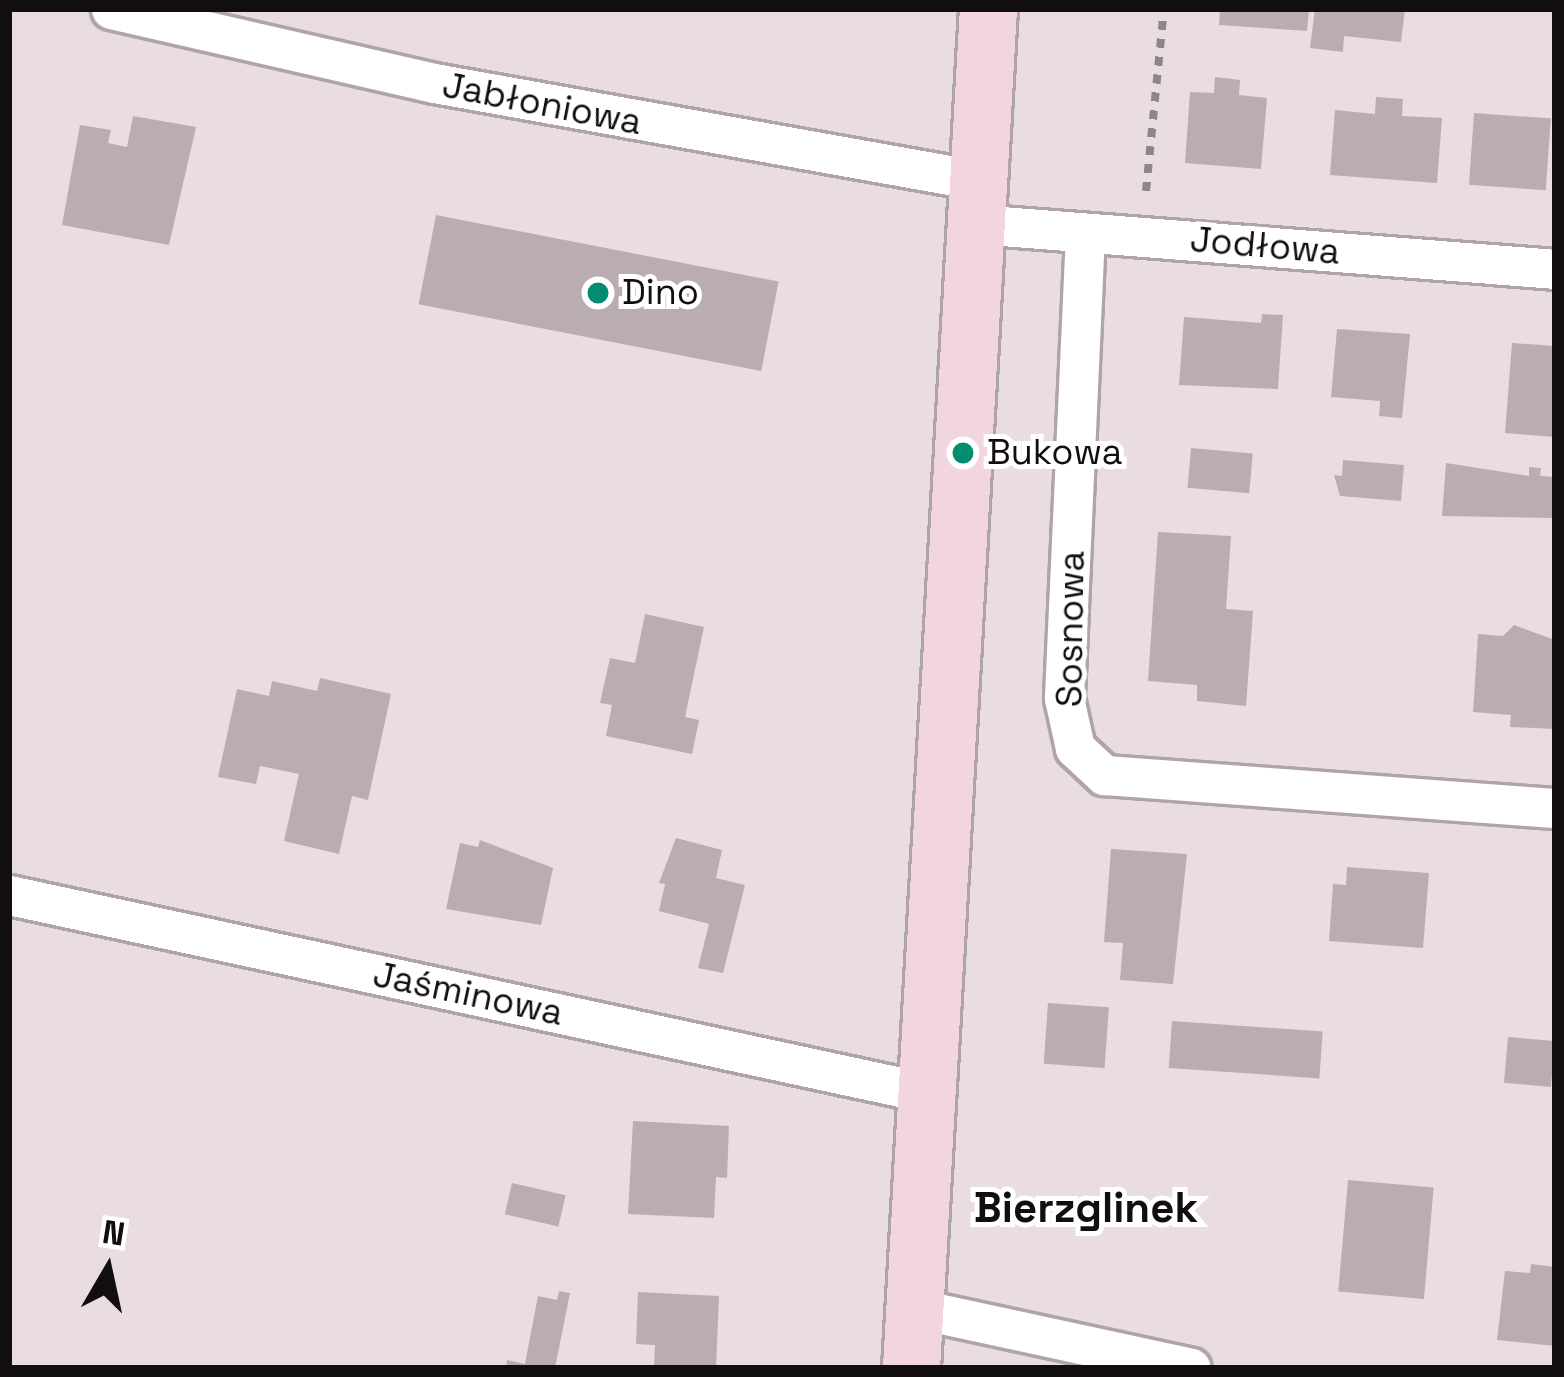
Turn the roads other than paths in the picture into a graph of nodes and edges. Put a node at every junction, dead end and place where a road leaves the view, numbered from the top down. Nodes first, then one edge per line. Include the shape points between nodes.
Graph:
1 (111, 9) edge
2 (988, 9) edge
3 (976, 202) junction
4 (1085, 233) junction
5 (1555, 269) edge
6 (1555, 808) edge
7 (9, 895) edge
8 (928, 1093) junction
9 (914, 1308) junction
10 (911, 1368) edge
11 (1191, 1368) edge

1 - 3 street, Jabłoniowa
2 - 3 main road
3 - 4 street, Jodłowa
3 - 8 main road
4 - 5 street, Jodłowa
4 - 6 street, Sosnowa via 1064,698 1075,748 1104,776
7 - 8 street, Jaśminowa
8 - 9 main road
9 - 10 main road
9 - 11 street

